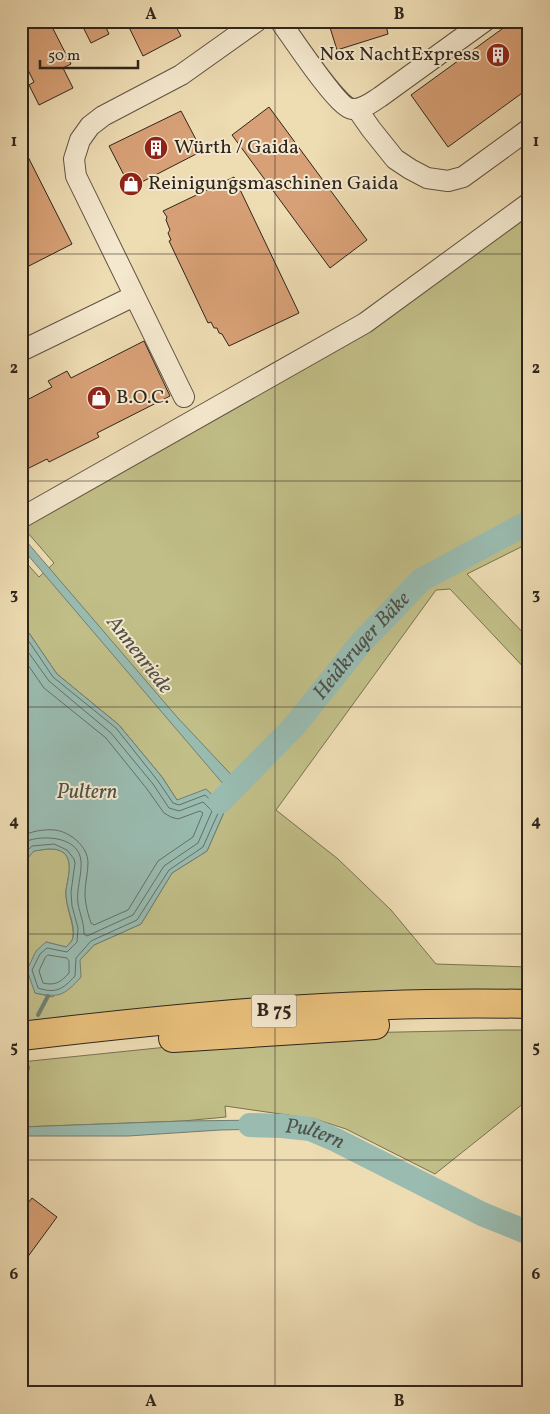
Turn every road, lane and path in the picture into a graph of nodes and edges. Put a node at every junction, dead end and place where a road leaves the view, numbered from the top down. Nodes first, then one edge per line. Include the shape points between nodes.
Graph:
1 (257, 21) edge
2 (280, 21) edge
3 (485, 21) edge
4 (357, 109) junction
5 (529, 129) edge
6 (529, 203) edge
7 (134, 296) junction
8 (21, 350) edge
9 (184, 397) dead end
10 (21, 518) edge
11 (529, 1004) edge
12 (529, 1021) edge
13 (21, 1036) edge
14 (21, 1051) edge

1 - 7 street via 181,75 103,116 80,140 74,159 76,176
2 - 4 street via 332,93 351,110
3 - 4 street via 380,97
4 - 5 street via 395,159 427,178 448,181 463,177
6 - 10 street via 365,323
7 - 8 street
7 - 9 street
11 - 13 highway, B 75 via 328,1008 212,1016
12 - 14 highway, B 75 via 361,1025

